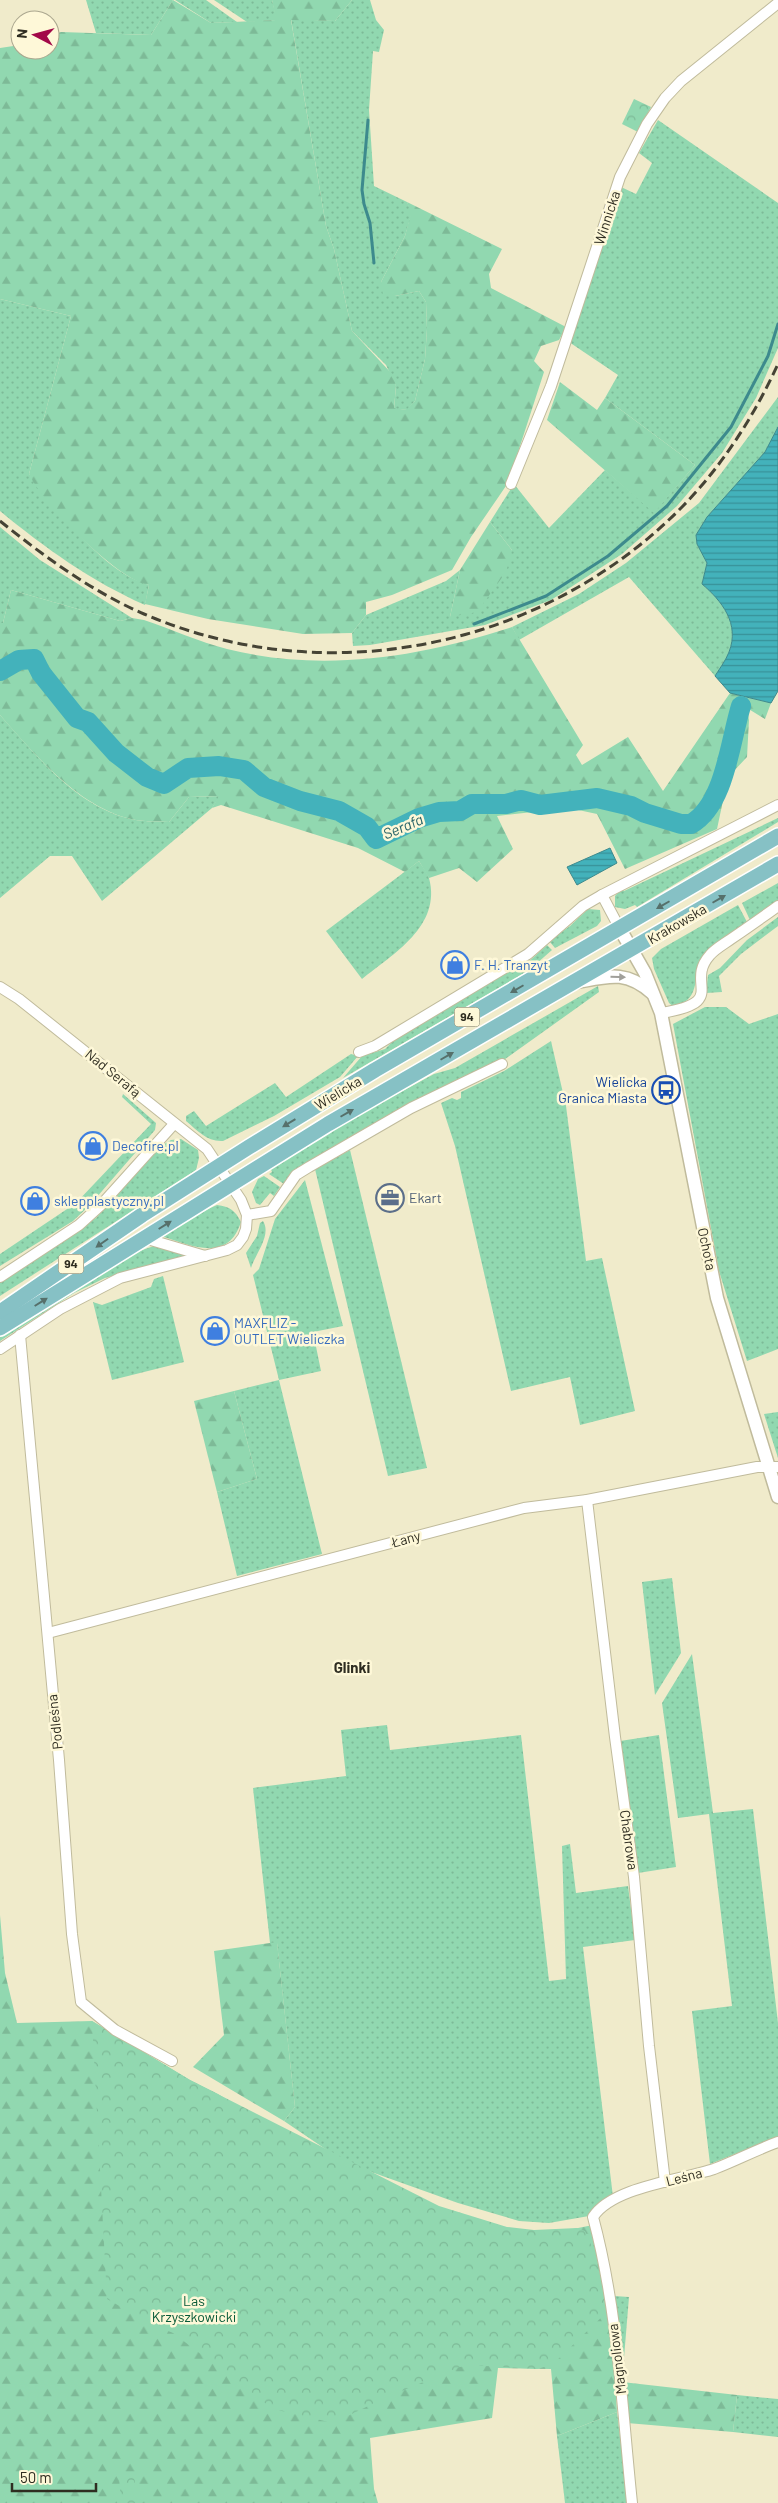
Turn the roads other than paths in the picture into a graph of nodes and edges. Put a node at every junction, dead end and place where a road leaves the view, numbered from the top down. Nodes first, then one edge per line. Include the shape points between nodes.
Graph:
1 (778, 3) edge
2 (511, 484) dead end
3 (778, 805) edge
4 (778, 836) edge
5 (778, 864) edge
6 (687, 890) joint
7 (602, 895) junction
8 (778, 906) edge
9 (620, 929) junction
10 (632, 950) junction
11 (575, 982) junction
12 (0, 987) edge
13 (655, 996) junction
14 (661, 1013) junction
15 (359, 1052) dead end
16 (502, 1064) dead end
17 (174, 1124) junction
18 (218, 1166) junction
19 (231, 1184) junction
20 (247, 1215) junction
21 (144, 1238) junction
22 (206, 1256) junction
23 (0, 1277) edge
24 (0, 1312) edge
25 (0, 1328) edge
26 (20, 1335) junction
27 (0, 1349) edge
28 (774, 1467) edge
29 (778, 1497) edge
30 (587, 1500) junction
31 (48, 1633) junction
32 (172, 2061) dead end
33 (778, 2142) edge
34 (666, 2182) junction
35 (593, 2217) joint
36 (632, 2503) edge

1 - 2 street, Winnicka via 681,81 647,124 620,177 551,386
3 - 7 street
4 - 6 main road, Krakowska / 94
10 -> 5 main road, Krakowska / 94
6 -> 9 main road, Wielicka / 94
7 - 9 street
7 - 15 street via 583,906 528,954 375,1046
8 - 14 street via 711,954 703,971 701,997 697,1003
9 - 10 street, Ochota
9 -> 18 main road, Wielicka / 94 via 375,1070
10 - 11 main road, Krakowska / 94
10 - 13 street, Ochota
11 -> 13 street via 620,975 642,984
19 -> 11 main road, Wielicka / 94 via 328,1124
12 - 17 street, Nad Serafą via 19,998
13 - 14 street, Ochota
14 - 28 street, Ochota via 717,1298
16 - 20 street via 411,1108 309,1167 296,1176 271,1211
17 - 18 street, Nad Serafą via 207,1149
17 - 23 street via 101,1206 79,1225
18 - 19 street, Nad Serafą
18 -> 24 main road, Wielicka / 94
19 - 20 street, Nad Serafą
21 -> 19 main road, Wielicka / 94
20 - 22 street via 246,1229 237,1245
21 - 22 street
25 -> 21 main road, Wielicka / 94
22 - 26 street via 120,1278 78,1298
26 - 27 street
26 - 31 street, Podleśna
28 - 29 street, Ochota
28 - 30 street, Łany via 718,1474
30 - 31 street, Łany via 524,1508
30 - 34 street, Chabrowa via 634,1877 649,2046
31 - 32 street, Podleśna via 72,1934 82,2002 115,2030
33 - 34 street, Leśna via 711,2170
34 - 35 street, Leśna via 612,2200 598,2209
35 - 36 street, Magnoliowa via 615,2340

